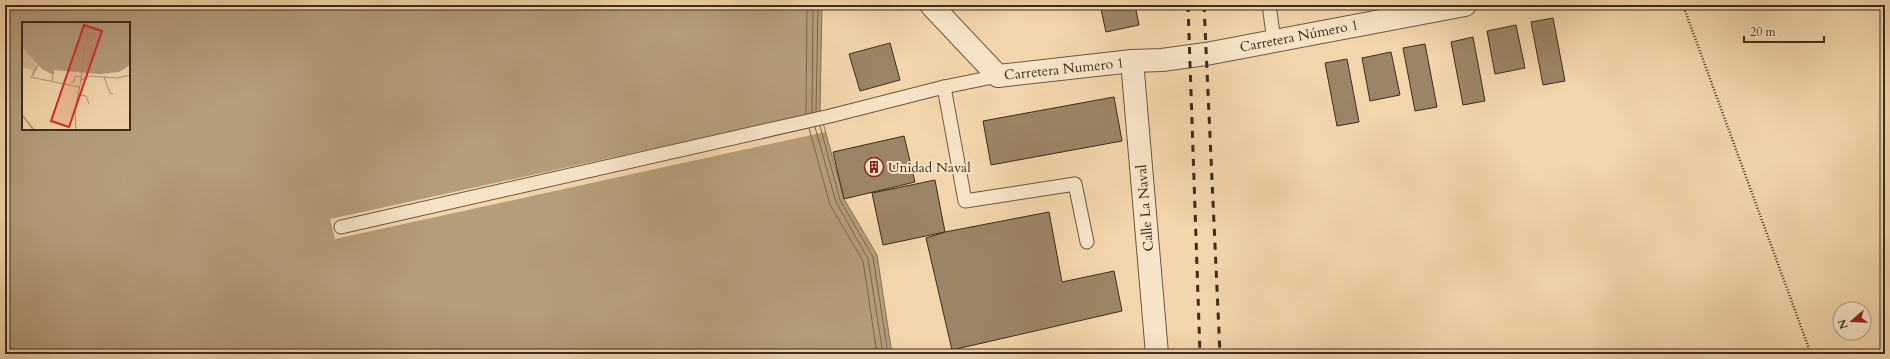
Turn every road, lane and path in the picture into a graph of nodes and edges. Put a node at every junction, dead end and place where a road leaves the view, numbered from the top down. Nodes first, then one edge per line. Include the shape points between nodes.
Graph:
1 (931, 5) edge
2 (1269, 5) edge
3 (1465, 5) edge
4 (1683, 5) edge
5 (1274, 41) junction
6 (1132, 61) junction
7 (988, 78) junction
8 (944, 87) junction
9 (341, 227) dead end
10 (1087, 242) dead end
11 (1157, 354) edge
12 (1811, 354) edge

1 - 7 street, Carretera Numero 1
2 - 5 lane
3 - 5 street, Carretera Número 1
4 - 12 path
5 - 6 street, Carretera Número 1 via 1183,57
6 - 7 street, Carretera Numero 1
6 - 11 street, Calle La Naval
7 - 8 lane
8 - 9 lane via 822,118
8 - 10 lane via 965,201 1075,184

